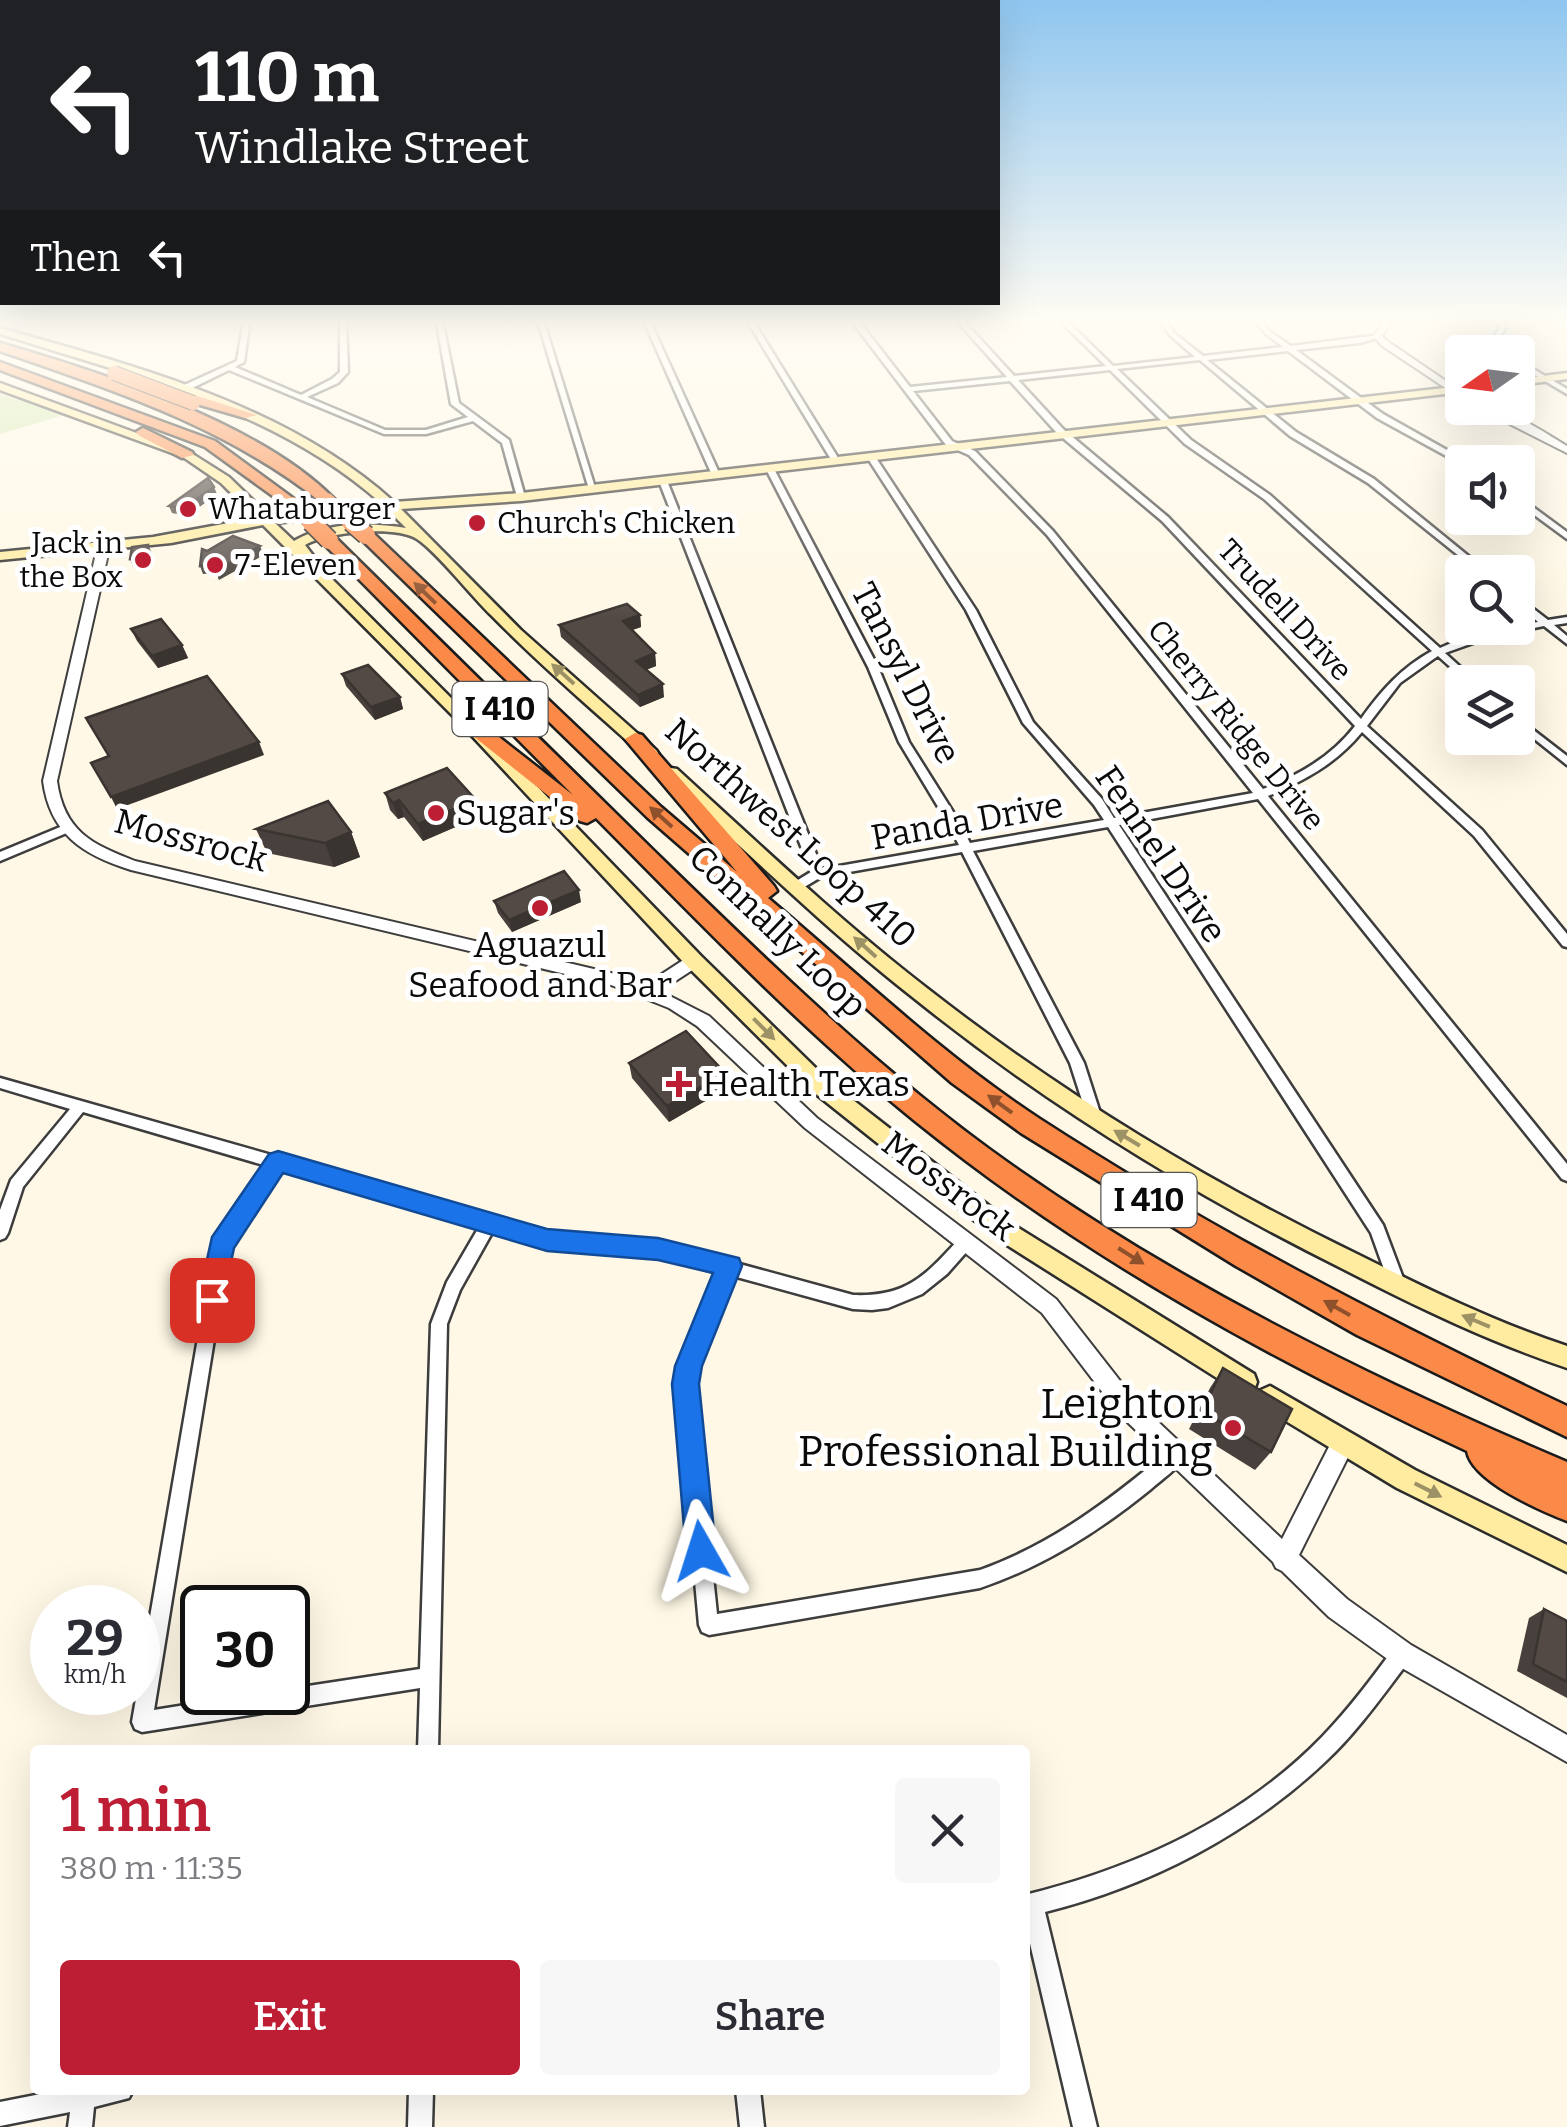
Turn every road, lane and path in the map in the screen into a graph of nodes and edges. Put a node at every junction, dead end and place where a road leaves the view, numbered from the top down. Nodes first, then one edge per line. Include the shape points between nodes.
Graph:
1 (105, 418) edge
2 (144, 418) edge
3 (200, 418) edge
4 (231, 418) edge
5 (256, 418) edge
6 (347, 418) edge
7 (571, 418) edge
8 (691, 418) edge
9 (810, 418) edge
10 (929, 418) edge
11 (1050, 418) edge
12 (1163, 418) edge
13 (1221, 418) edge
14 (1274, 418) edge
15 (1384, 418) edge
16 (470, 419) joint
17 (1169, 424) junction
18 (1523, 425) edge
19 (1067, 436) junction
20 (960, 448) junction
21 (1567, 450) edge
22 (1445, 452) edge
23 (187, 456) joint
24 (870, 457) junction
25 (836, 461) junction
26 (770, 469) junction
27 (716, 475) junction
28 (360, 480) junction
29 (664, 481) junction
30 (593, 489) junction
31 (375, 492) junction
32 (240, 493) junction
33 (521, 497) junction
34 (331, 500) junction
35 (443, 506) junction
36 (253, 507) junction
37 (395, 512) junction
38 (1535, 512) edge
39 (272, 525) junction
40 (220, 528) junction
41 (1567, 536) edge
42 (421, 537) junction
43 (158, 539) junction
44 (104, 545) junction
45 (1463, 555) edge
46 (0, 556) edge
47 (313, 566) junction
48 (1535, 614) edge
49 (1567, 620) edge
50 (1546, 623) junction
51 (1567, 640) edge
52 (1437, 653) junction
53 (1451, 665) edge
54 (465, 720) junction
55 (1360, 726) junction
56 (1535, 735) edge
57 (635, 739) junction
58 (1567, 762) edge
59 (1260, 795) junction
60 (1112, 824) junction
61 (64, 828) junction
62 (967, 849) junction
63 (0, 857) edge
64 (818, 874) junction
65 (668, 879) junction
66 (797, 886) junction
67 (1567, 942) edge
68 (694, 962) junction
69 (839, 974) junction
70 (647, 992) junction
71 (0, 1083) edge
72 (80, 1106) junction
73 (1095, 1119) junction
74 (278, 1161) junction
75 (1567, 1176) edge
76 (489, 1224) junction
77 (0, 1233) edge
78 (965, 1243) junction
79 (730, 1266) junction
80 (1398, 1286) junction
81 (1567, 1357) edge
82 (1487, 1383) junction
83 (1567, 1408) edge
84 (1567, 1422) edge
85 (1450, 1429) junction
86 (1343, 1443) junction
87 (1176, 1456) junction
88 (1567, 1478) edge
89 (1567, 1505) edge
90 (1567, 1559) edge
91 (1284, 1560) junction
92 (1402, 1654) junction
93 (430, 1677) junction
94 (428, 1745) edge
95 (1567, 1749) edge
96 (1030, 1906) edge
97 (1030, 1910) edge
98 (98, 2095) edge
99 (421, 2095) edge
100 (749, 2095) edge
101 (84, 2098) junction
102 (0, 2114) edge
103 (80, 2127) edge
104 (420, 2127) edge
105 (752, 2127) edge
106 (1085, 2127) edge

1 - 23 highway
2 - 65 highway, Connally Loop / I 410, bridge via 210,444 293,504
3 - 34 highway, Connally Loop / I 410 via 248,441
4 - 34 highway, bridge via 278,442
5 - 28 main road, Northwest Loop 410
6 - 16 street via 392,433 426,432
7 - 30 street
8 - 27 street
9 - 25 street
10 - 20 street, Cherry Ridge Drive
11 - 19 street, Trudell Drive
12 - 17 street
13 - 17 main road
14 - 45 street via 1371,481
15 - 22 street
16 - 33 street via 506,442
17 - 19 main road
17 - 52 street via 1268,498
18 - 21 street
19 - 20 main road
19 - 55 street, Trudell Drive via 1165,520
20 - 24 main road
20 - 59 street, Cherry Ridge Drive via 1050,533
23 - 32 main road
24 - 25 main road
24 - 60 street, Fennel Drive via 971,610 1028,723
25 - 26 main road
26 - 27 main road
26 - 62 street, Tansyl Drive via 873,667 904,742
27 - 29 main road
28 - 31 main road, Northwest Loop 410
28 - 36 main road via 365,494 350,502
29 - 30 main road
29 - 64 street
30 - 33 main road
31 - 35 main road
31 - 37 main road, Northwest Loop 410
32 - 36 main road
32 - 40 main road via 240,514
33 - 35 main road
69 -> 34 highway, Connally Loop / I 410, bridge via 654,812
35 - 37 main road
35 - 42 main road via 424,522
36 - 39 main road
37 - 39 main road
37 - 42 main road, Northwest Loop 410
38 - 41 street
39 - 40 main road
39 - 43 main road
39 - 47 main road
40 - 43 main road
42 - 47 main road via 379,528 304,538 298,544
57 -> 42 main road, Northwest Loop 410
43 - 44 main road
44 - 46 main road
44 - 61 street, Mossrock via 52,762 52,805
47 - 54 main road
48 - 50 street
49 - 50 street, Panda Drive
50 - 51 street
50 - 52 street, Panda Drive
52 - 53 street
52 - 55 street, Panda Drive via 1394,684
54 - 65 highway
54 - 68 main road
55 - 59 street, Panda Drive via 1318,768
55 - 67 street, Trudell Drive via 1478,833
56 - 58 street
57 - 66 main road, Northwest Loop 410
57 - 69 highway
59 - 60 street, Panda Drive
59 - 75 street, Cherry Ridge Drive
60 - 62 street, Panda Drive
60 - 80 street, Fennel Drive via 1378,1230
61 - 63 street
61 - 70 street, Mossrock via 88,847 132,865
62 - 64 street, Panda Drive
62 - 73 street, Tansyl Drive via 1077,1063
64 - 66 street, Panda Drive
65 -> 85 highway, Connally Loop / I 410 via 854,1055 1002,1171 1272,1340
73 -> 66 main road, Northwest Loop 410 via 946,1014
68 - 70 street
68 -> 86 main road via 822,1088 1008,1233
82 -> 69 highway, Connally Loop / I 410 via 1350,1315 1076,1155 960,1076
70 - 78 street, Mossrock via 704,1021 811,1123
71 - 72 street
72 - 74 street
72 - 77 street via 16,1184
80 -> 73 main road, Northwest Loop 410
74 - 76 street
74 - 93 street via 222,1245 142,1722
76 - 79 street via 547,1240 658,1249
76 - 93 street via 440,1324
78 - 79 street via 920,1290 874,1304
78 - 87 street, Mossrock via 1049,1306 1115,1393
79 - 87 street via 686,1384 708,1626 1014,1569 1088,1528
81 -> 80 main road, Northwest Loop 410
82 - 83 highway
82 - 84 highway, Connally Loop / I 410
85 - 88 highway, Connally Loop / I 410
85 - 89 highway via 1526,1485
86 -> 90 main road
86 - 91 street
87 - 91 street, Mossrock
91 - 92 street, Mossrock
92 - 95 street, Mossrock
92 - 96 street via 1319,1754 1220,1829 1111,1884
93 - 94 street
97 - 106 street
98 - 101 street
99 - 104 street
100 - 105 street
101 - 102 street
101 - 103 street

